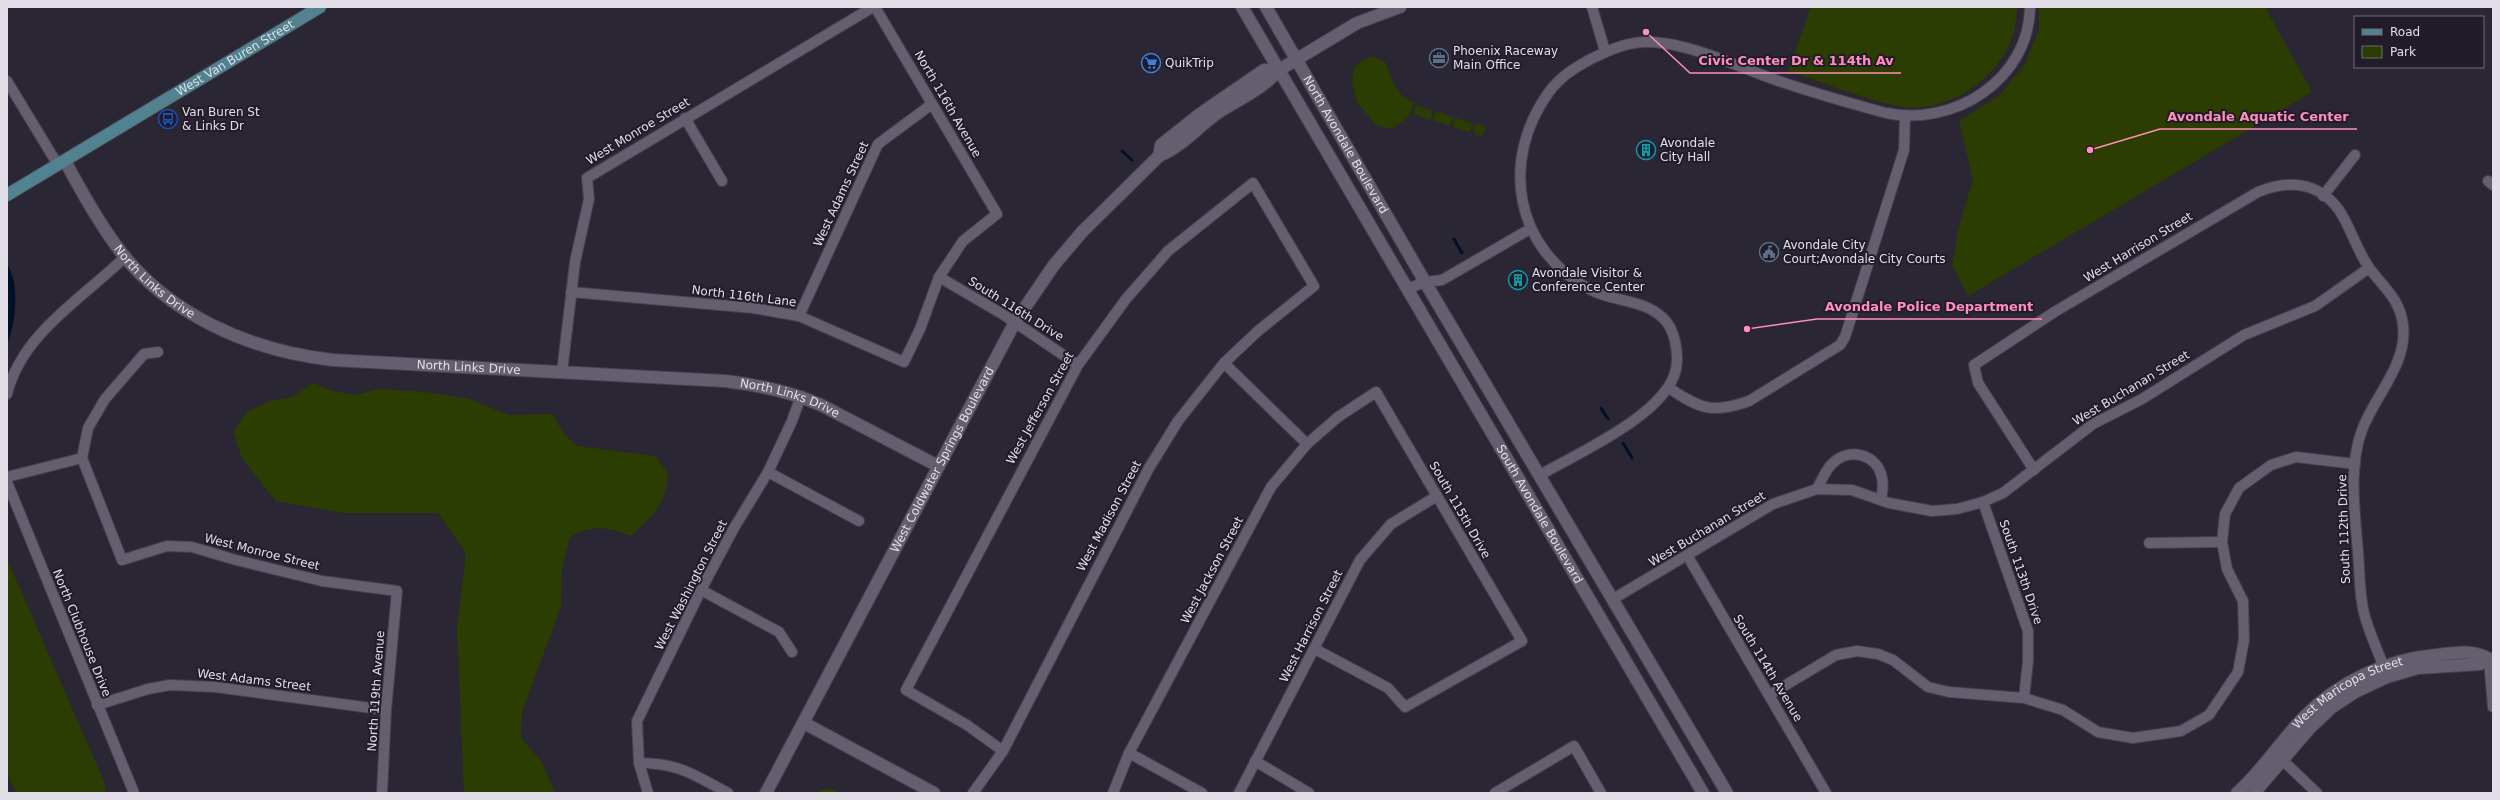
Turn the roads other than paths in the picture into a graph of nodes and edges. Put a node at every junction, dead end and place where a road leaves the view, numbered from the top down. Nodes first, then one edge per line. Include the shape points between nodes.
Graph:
1 (320, 7) edge
2 (874, 7) edge
3 (1242, 7) edge
4 (1266, 7) edge
5 (1400, 7) edge
6 (1592, 7) edge
7 (2030, 7) edge
8 (1605, 52) junction
9 (1297, 59) junction
10 (1279, 70) junction
11 (7, 81) edge
12 (932, 104) junction
13 (1905, 117) junction
14 (685, 118) junction
15 (2355, 155) dead end
16 (61, 163) junction
17 (722, 181) dead end
18 (1253, 183) joint
19 (7, 195) edge
20 (2323, 196) junction
21 (1530, 229) junction
22 (1377, 236) joint
23 (126, 257) junction
24 (2369, 268) junction
25 (939, 277) junction
26 (1425, 282) junction
27 (1407, 289) junction
28 (571, 292) junction
29 (798, 316) junction
30 (1015, 322) junction
31 (158, 352) dead end
32 (1224, 363) junction
33 (1078, 365) junction
34 (562, 372) junction
35 (1669, 388) junction
36 (1376, 392) joint
37 (7, 394) edge
38 (801, 396) junction
39 (1307, 444) junction
40 (82, 458) junction
41 (2355, 464) junction
42 (938, 466) junction
43 (2034, 470) junction
44 (768, 472) junction
45 (1540, 475) junction
46 (7, 477) edge
47 (7, 482) edge
48 (1523, 485) junction
49 (1817, 489) junction
50 (1436, 496) junction
51 (1881, 500) junction
52 (1983, 502) junction
53 (859, 521) dead end
54 (2222, 542) junction
55 (2149, 543) dead end
56 (1687, 555) junction
57 (701, 590) junction
58 (397, 591) joint
59 (1613, 599) junction
60 (1315, 649) junction
61 (792, 652) dead end
62 (2491, 659) edge
63 (2385, 671) junction
64 (1769, 695) junction
65 (2024, 698) junction
66 (97, 705) junction
67 (2493, 706) edge
68 (386, 710) junction
69 (804, 723) junction
70 (1003, 751) junction
71 (1130, 753) junction
72 (2278, 756) junction
73 (1255, 761) junction
74 (639, 763) junction
75 (134, 793) edge
76 (382, 793) edge
77 (648, 793) edge
78 (728, 793) edge
79 (766, 793) edge
80 (934, 793) edge
81 (973, 793) edge
82 (1113, 793) edge
83 (1202, 793) edge
84 (1238, 793) edge
85 (1309, 793) edge
86 (1495, 793) edge
87 (1601, 793) edge
88 (1703, 793) edge
89 (1727, 793) edge
90 (1826, 793) edge
91 (2237, 793) edge
92 (2254, 793) edge
93 (2317, 793) edge

1 - 16 main road, West Van Buren Street
2 - 12 street, North 116th Avenue
2 - 14 street, West Monroe Street
3 - 10 street, North Avondale Boulevard
4 - 9 street, North Avondale Boulevard
5 - 9 street, West Coldwater Springs Boulevard via 1357,23
6 - 8 street
7 - 13 street via 2024,40 2015,59 2000,79 1980,96 1957,108 1931,116
8 - 13 street via 1630,44 1668,44 1774,80
8 - 21 street via 1574,68 1556,83 1529,128 1521,163 1521,186
9 - 10 street, West Coldwater Springs Boulevard
9 - 26 street, North Avondale Boulevard
10 - 22 street, North Avondale Boulevard
10 - 30 street, West Coldwater Springs Boulevard via 1270,81 1216,115 1171,151 1159,156 1068,248
11 - 16 street
12 - 25 street, North 116th Avenue via 997,214 963,241
12 - 29 street, West Adams Street via 878,144
13 - 35 street via 1904,150 1845,337 1840,345 1749,401 1734,407 1722,410 1706,407 1684,398
14 - 17 street
14 - 28 street, West Monroe Street via 587,178 589,199
15 - 20 street
16 - 19 main road, West Van Buren Street
16 - 23 street, North Links Drive
18 - 32 street, West Madison Street via 1314,286 1258,331
18 - 33 street, West Jefferson Street via 1168,251 1126,299
20 - 24 street, South 112th Drive via 2338,210
20 - 43 street, West Harrison Street via 2298,183 2274,186 2258,192 2056,311 1974,365 1978,383
21 - 26 street via 1442,280
21 - 35 street via 1544,251 1575,281 1594,292 1641,304 1664,319 1673,334 1676,354 1676,368
22 - 27 street, South Avondale Boulevard
23 - 34 street, North Links Drive via 155,287 179,305 217,329 268,348 303,357 333,360
23 - 37 street via 31,343 15,372
24 - 41 street, South 112th Drive via 2394,297 2401,311 2403,344 2399,359 2362,430
24 - 43 street, West Buchanan Street via 2315,306 2244,335 2142,398 2093,424
25 - 29 street, North 116th Lane via 920,329 904,362
25 - 30 street, South 116th Drive
26 - 27 street
26 - 45 street, South Avondale Boulevard
27 - 48 street, South Avondale Boulevard
28 - 29 street, North 116th Lane via 753,308
28 - 34 street, West Monroe Street
30 - 33 street, South 116th Drive
30 - 42 street, West Coldwater Springs Boulevard
31 - 40 street via 144,354 105,398 88,428
32 - 39 street
32 - 70 street, West Madison Street via 1178,421 1149,468
33 - 70 street, West Jefferson Street via 906,690 967,725
34 - 38 street, North Links Drive via 725,381 762,386
35 - 45 street via 1656,404 1636,420
36 - 39 street, West Jackson Street via 1338,417
36 - 50 street, South 115th Drive
38 - 42 street, North Links Drive via 841,414
38 - 44 street, West Washington Street
39 - 71 street, West Jackson Street via 1271,487
40 - 46 street
40 - 58 street, West Monroe Street via 122,560 167,546 192,547 322,581
41 - 54 street via 2296,457 2271,465 2239,488 2225,514
41 - 63 street, South 112th Drive via 2354,512 2358,582 2365,614
42 - 69 street, West Coldwater Springs Boulevard
43 - 52 street, West Buchanan Street via 2003,493
44 - 53 street
44 - 57 street, West Washington Street
45 - 48 street
45 - 59 street, South Avondale Boulevard
47 - 66 street, North Clubhouse Drive
48 - 88 street, South Avondale Boulevard
49 - 51 street, West Buchanan Street via 1852,490
49 - 51 street via 1834,462 1844,456 1863,455 1872,460 1882,477
49 - 56 street, West Buchanan Street via 1773,504
50 - 60 street, West Harrison Street via 1391,524 1376,539 1360,560
50 - 60 street, South 115th Drive via 1522,641 1405,707 1388,688
51 - 52 street, West Buchanan Street via 1932,511
52 - 65 street, South 113th Drive via 2028,631
54 - 55 street
54 - 65 street via 2227,569 2243,601 2244,640 2238,672 2209,715 2181,731 2133,738 2098,732 2063,710
56 - 59 street, West Buchanan Street
56 - 64 street, South 114th Avenue
57 - 61 street via 779,632
57 - 74 street, West Washington Street via 637,721
58 - 68 street, North 119th Avenue
59 - 89 street, South Avondale Boulevard
60 - 73 street, West Harrison Street
62 - 63 street, West Maricopa Street via 2480,664
62 - 67 street
63 - 72 street, West Maricopa Street via 2331,708
64 - 65 street via 1836,655 1857,651 1878,654 1894,660 1928,687 1949,692
64 - 90 street, South 114th Avenue
66 - 68 street, West Adams Street via 170,685 215,687
66 - 75 street, North Clubhouse Drive
68 - 76 street, North 119th Avenue
69 - 79 street, West Coldwater Springs Boulevard
69 - 80 street
70 - 81 street, West Madison Street
71 - 82 street, West Jackson Street
71 - 83 street
72 - 91 street, West Maricopa Street
72 - 92 street, West Maricopa Street
72 - 93 street
73 - 84 street, West Harrison Street
73 - 85 street
74 - 77 street, West Washington Street
74 - 78 street via 674,766
86 - 87 street via 1574,746

